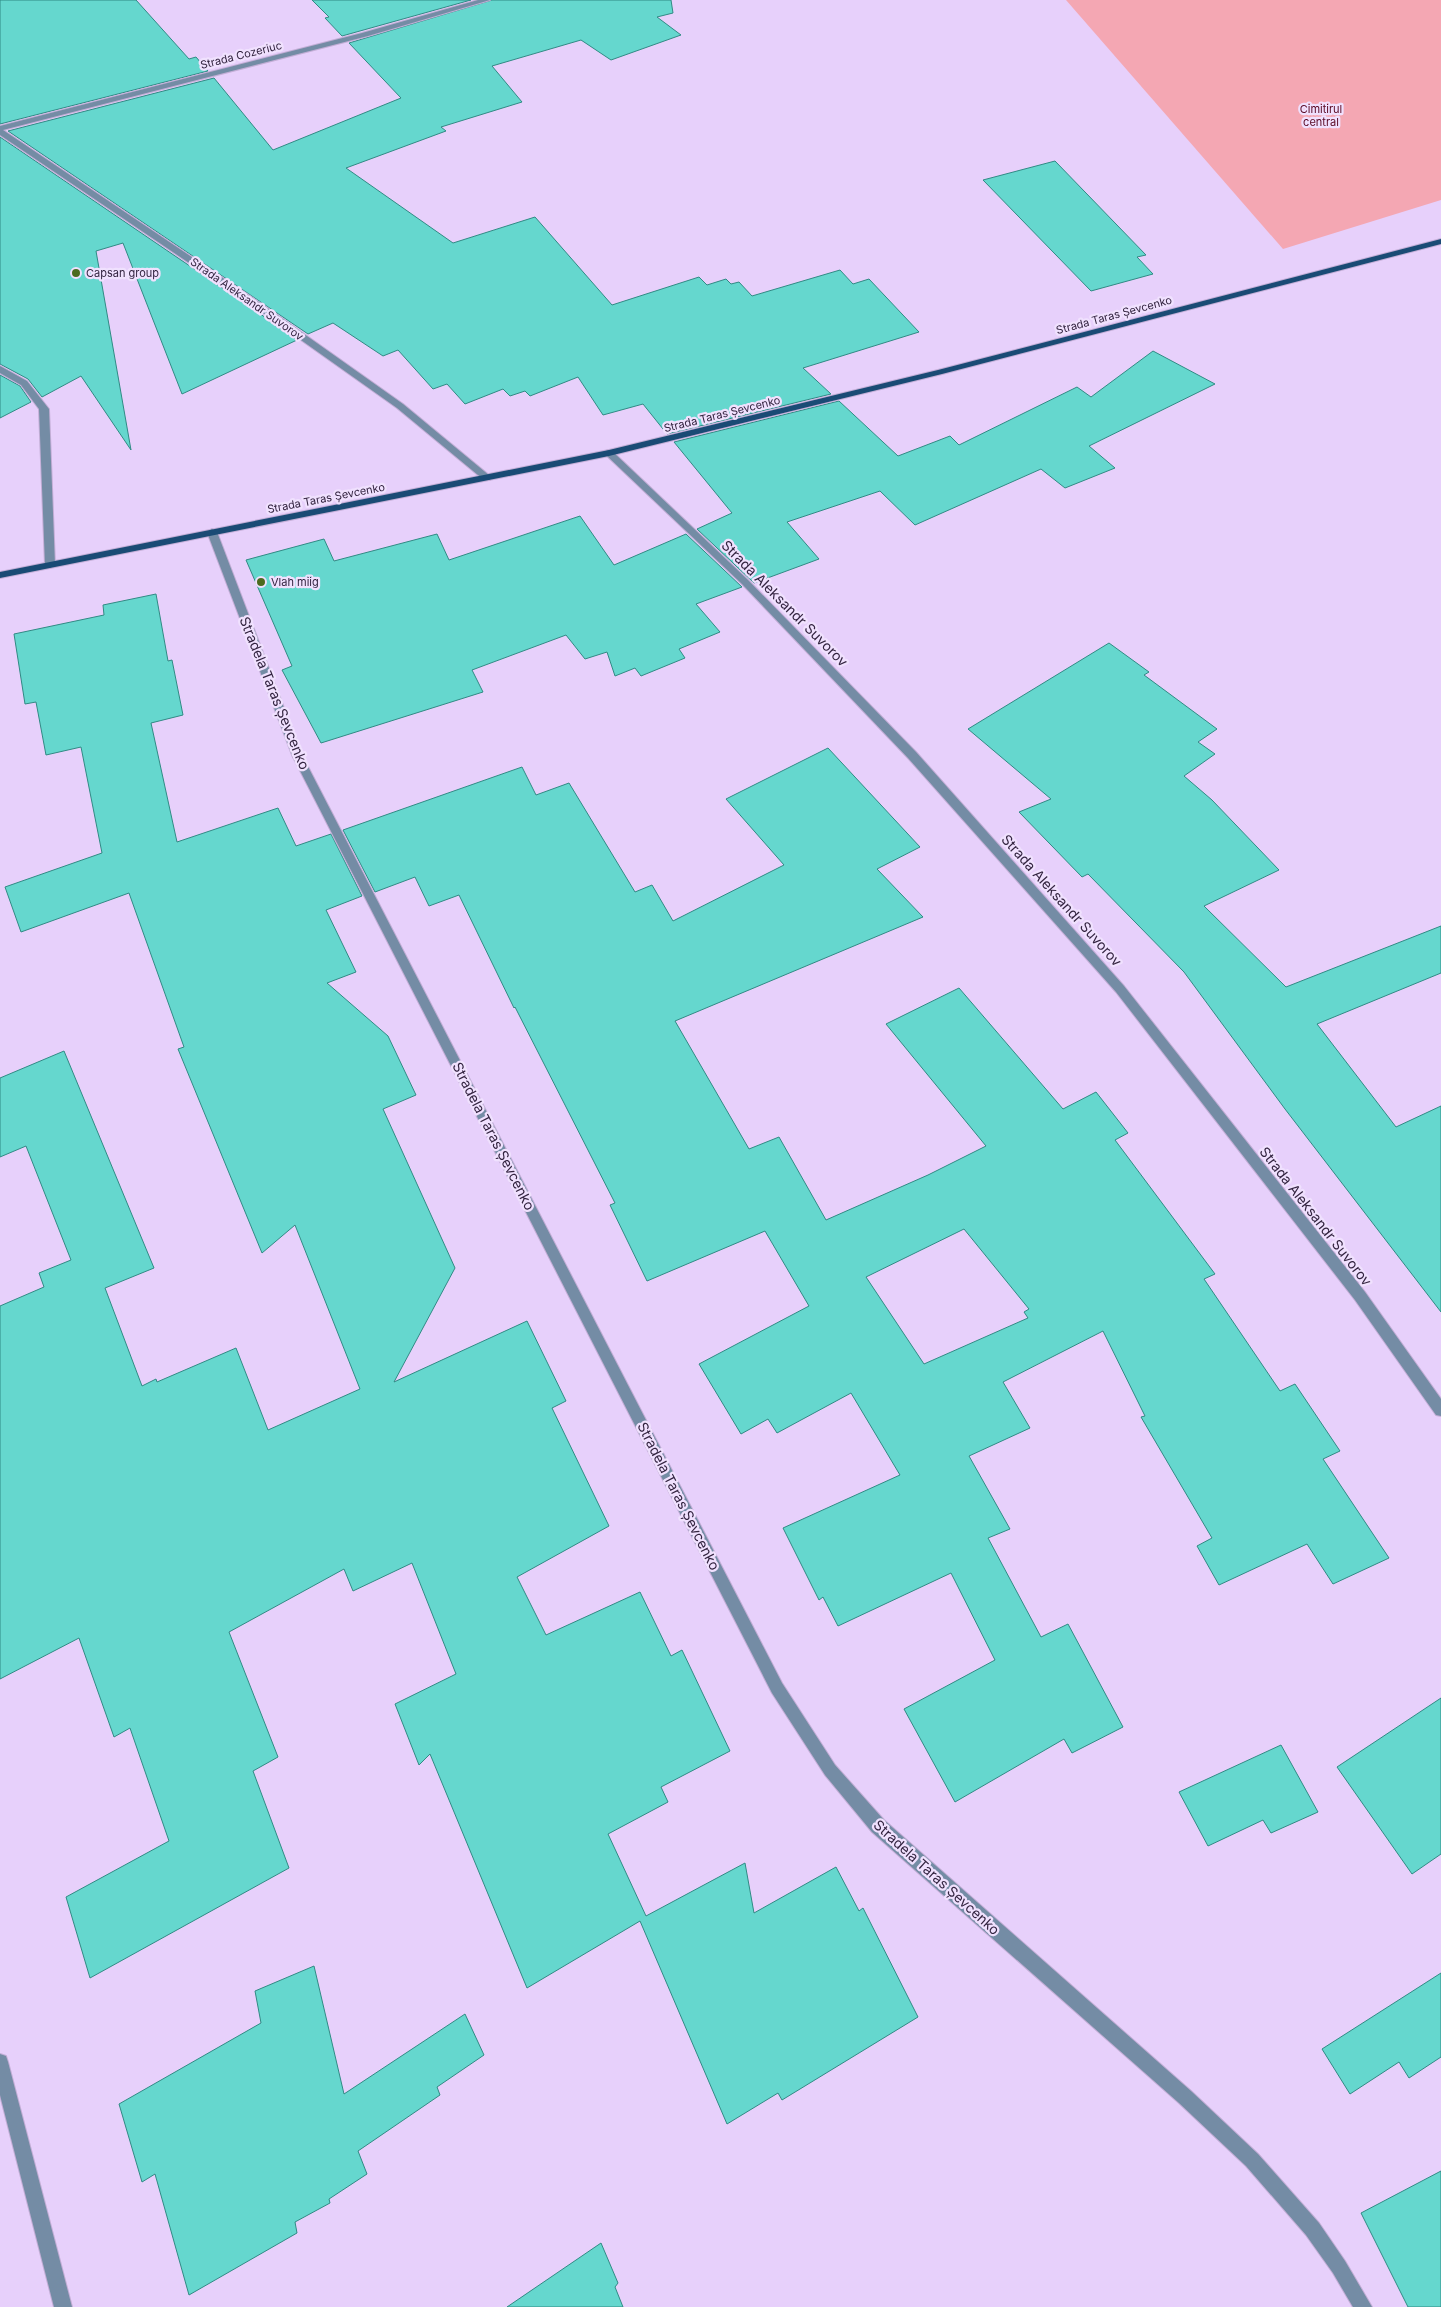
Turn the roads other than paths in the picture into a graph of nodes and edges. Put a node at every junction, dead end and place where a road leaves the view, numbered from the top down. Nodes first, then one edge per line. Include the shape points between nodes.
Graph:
1 (486, 0) edge
2 (0, 129) edge
3 (1441, 241) edge
4 (0, 369) edge
5 (609, 453) junction
6 (487, 478) junction
7 (212, 532) junction
8 (50, 565) junction
9 (0, 575) edge
10 (1441, 1410) edge
11 (0, 2062) edge
12 (63, 2307) edge
13 (1363, 2307) edge

1 - 2 street, Strada Cozeriuc via 348,40 114,97
2 - 6 street, Strada Aleksandr Suvorov via 400,406
3 - 5 main road, Strada Taras Șevcenko via 939,372
4 - 8 street via 24,383 44,409
5 - 6 main road, Strada Taras Șevcenko
5 - 10 street, Strada Aleksandr Suvorov via 745,582 912,755 1120,989 1360,1296
6 - 7 main road, Strada Taras Șevcenko
7 - 8 main road, Strada Taras Șevcenko
7 - 13 street, Stradela Taras Șevcenko via 297,755 777,1688 830,1770 878,1826 1231,2137 1293,2204
8 - 9 main road, Strada Taras Șevcenko
11 - 12 street

